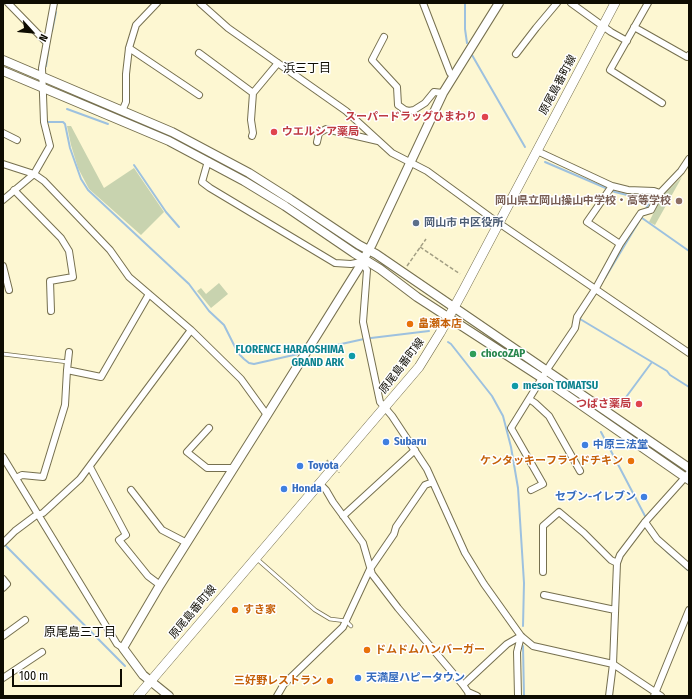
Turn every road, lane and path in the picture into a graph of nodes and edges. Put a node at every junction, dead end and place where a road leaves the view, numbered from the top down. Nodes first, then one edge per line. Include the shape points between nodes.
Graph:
1 (8, 3) edge
2 (54, 3) edge
3 (157, 3) edge
4 (200, 3) edge
5 (423, 3) edge
6 (499, 3) edge
7 (557, 3) edge
8 (571, 3) edge
9 (616, 3) edge
10 (648, 3) edge
11 (603, 26) junction
12 (634, 27) junction
13 (384, 37) dead end
14 (627, 41) junction
15 (46, 42) junction
16 (129, 48) junction
17 (199, 53) dead end
18 (516, 54) dead end
19 (689, 55) edge
20 (3, 60) edge
21 (278, 64) junction
22 (3, 71) edge
23 (453, 76) junction
24 (42, 77) junction
25 (42, 88) junction
26 (253, 93) junction
27 (443, 93) junction
28 (199, 95) dead end
29 (662, 103) dead end
30 (122, 111) junction
31 (3, 133) edge
32 (252, 136) dead end
33 (17, 140) dead end
34 (317, 142) dead end
35 (380, 142) junction
36 (537, 151) junction
37 (689, 159) edge
38 (208, 161) junction
39 (410, 163) junction
40 (3, 164) edge
41 (34, 174) junction
42 (610, 189) junction
43 (14, 190) junction
44 (660, 193) junction
45 (3, 200) edge
46 (499, 222) junction
47 (426, 239) dead end
48 (620, 244) junction
49 (420, 247) junction
50 (368, 250) junction
51 (362, 260) junction
52 (3, 266) edge
53 (406, 267) dead end
54 (460, 274) dead end
55 (596, 288) junction
56 (9, 290) dead end
57 (150, 294) junction
58 (454, 308) junction
59 (52, 311) dead end
60 (448, 317) junction
61 (191, 330) junction
62 (69, 352) dead end
63 (689, 353) edge
64 (3, 354) edge
65 (68, 362) junction
66 (67, 370) junction
67 (546, 371) junction
68 (542, 378) junction
69 (529, 399) junction
70 (385, 408) junction
71 (267, 416) junction
72 (208, 428) dead end
73 (415, 450) junction
74 (4, 459) edge
75 (328, 460) dead end
76 (90, 467) junction
77 (234, 468) junction
78 (689, 468) edge
79 (580, 471) dead end
80 (339, 472) dead end
81 (688, 477) edge
82 (16, 478) junction
83 (432, 482) junction
84 (319, 483) junction
85 (131, 490) dead end
86 (531, 490) dead end
87 (38, 515) junction
88 (343, 516) junction
89 (645, 522) junction
90 (4, 542) edge
91 (187, 543) junction
92 (255, 558) junction
93 (617, 564) junction
94 (689, 567) edge
95 (370, 569) junction
96 (543, 572) dead end
97 (3, 579) edge
98 (160, 585) junction
99 (3, 588) edge
100 (544, 595) dead end
101 (615, 610) junction
102 (689, 610) edge
103 (25, 620) dead end
104 (346, 621) junction
105 (351, 626) dead end
106 (3, 636) edge
107 (521, 636) junction
108 (122, 648) junction
109 (42, 652) dead end
110 (613, 664) junction
111 (3, 678) edge
112 (151, 681) junction
113 (463, 684) junction
114 (143, 694) edge
115 (468, 694) edge
116 (654, 694) edge
117 (169, 696) edge
118 (277, 696) edge
119 (477, 696) edge
120 (518, 696) edge
121 (609, 696) edge
122 (661, 696) edge

1 - 15 street
2 - 15 street
3 - 16 street via 136,25
4 - 21 street via 228,28
5 - 23 street
6 - 23 street
7 - 18 street
8 - 11 street
9 - 11 main road, 原尾島番町線
10 - 12 street
11 - 14 street
11 - 36 main road, 原尾島番町線
12 - 14 street
12 - 19 street via 687,57
13 - 27 street via 372,60 397,87 398,105 405,110 414,110 425,103 434,92
14 - 29 street via 610,70
15 - 24 street
16 - 28 street
16 - 30 street via 126,102
17 - 26 street
20 - 24 street
21 - 26 street
21 - 35 street via 346,111
22 - 25 street
23 - 27 street
24 - 25 street
24 - 30 street
25 - 38 street via 143,129
25 - 41 street via 44,122 50,146
26 - 32 street
27 - 39 street
30 - 50 street via 172,132 249,173
31 - 33 street
34 - 35 street via 320,133 326,129
35 - 39 street via 392,153
36 - 42 street
36 - 46 main road, 原尾島番町線
37 - 44 street
38 - 51 street via 285,206
38 - 51 street via 202,182 210,188 336,263 351,264
39 - 46 street via 427,171
39 - 50 street
40 - 41 street
41 - 43 street
41 - 57 street via 44,181 110,250 129,277
42 - 44 street
42 - 48 street via 588,222
43 - 45 street
43 - 59 street via 61,238 69,251 73,277 50,281
44 - 48 street via 651,210 641,213
46 - 55 street
46 - 58 main road, 原尾島番町線
47 - 49 path
48 - 55 street
49 - 53 path
49 - 54 path
50 - 51 street
50 - 58 street
51 - 60 street via 380,268
51 - 70 street via 367,270 363,322 379,398
51 - 71 street
52 - 56 street
55 - 63 street
55 - 67 street via 577,317 575,328
57 - 61 street
57 - 66 street via 101,377
58 - 60 main road, 原尾島番町線
58 - 67 street
60 - 68 street
60 - 70 main road, 原尾島番町線 via 419,367
61 - 71 street via 240,379
61 - 76 street
62 - 65 street
64 - 65 lane
65 - 66 street
66 - 82 street via 65,405 43,477 22,475
67 - 68 street
67 - 78 street
68 - 69 street
68 - 81 street
69 - 79 street via 548,416
69 - 86 street via 511,428 543,484
70 - 73 street
70 - 84 main road, 原尾島番町線
71 - 77 street
72 - 77 street via 187,452 207,468
73 - 83 street
73 - 88 street
74 - 82 street
75 - 80 path, bridge
76 - 87 street via 80,479
76 - 98 street via 126,535 119,540 148,576
77 - 91 street
81 - 89 street
82 - 87 street
83 - 95 street via 425,485
83 - 107 street via 465,553
84 - 88 street
84 - 92 main road, 原尾島番町線
85 - 91 street via 162,530
87 - 90 street
87 - 108 street via 117,644
88 - 95 street via 363,543
89 - 93 street via 623,550
89 - 94 street via 657,539
91 - 98 street
92 - 104 lane via 315,610 330,619
92 - 112 main road, 原尾島番町線
93 - 96 street via 559,512 544,526
93 - 101 street
95 - 104 street
95 - 113 street via 398,608
97 - 99 street via 8,584
98 - 108 street
100 - 101 street
101 - 110 street
102 - 116 street
103 - 106 street
104 - 105 lane
104 - 118 street via 343,627 284,684
107 - 110 street via 533,646
107 - 113 street via 507,644
107 - 120 street via 517,652
108 - 112 street via 143,675
109 - 111 street
110 - 116 street
110 - 121 street
112 - 114 main road, 原尾島番町線
112 - 117 street
113 - 115 street
115 - 119 street
116 - 122 street

